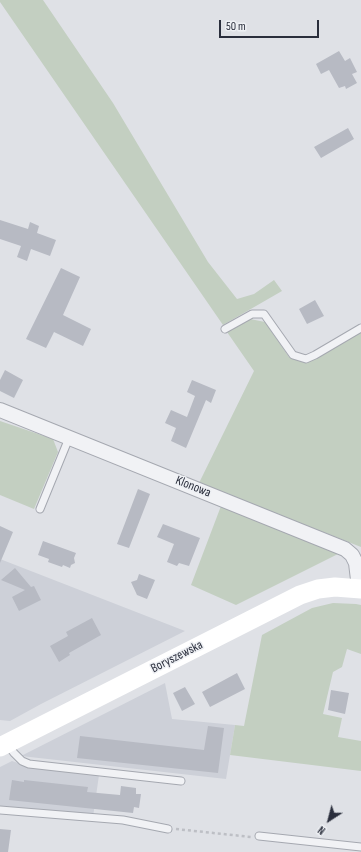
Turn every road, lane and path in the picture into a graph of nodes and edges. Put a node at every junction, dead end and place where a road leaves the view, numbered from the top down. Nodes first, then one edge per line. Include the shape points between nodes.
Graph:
1 (361, 328) edge
2 (224, 329) dead end
3 (0, 410) edge
4 (69, 438) junction
5 (40, 509) dead end
6 (360, 588) edge
7 (4, 746) edge
8 (181, 781) dead end
9 (0, 810) edge
10 (168, 829) joint
11 (259, 836) joint
12 (361, 847) edge

1 - 2 lane via 306,359 293,355 264,314 252,314
3 - 4 street, Klonowa
4 - 5 lane
4 - 6 street, Klonowa via 345,549 356,563
6 - 7 main road, Boryszewska via 335,587 300,595
7 - 8 lane via 29,764
9 - 10 lane via 123,820
10 - 11 path
11 - 12 lane

